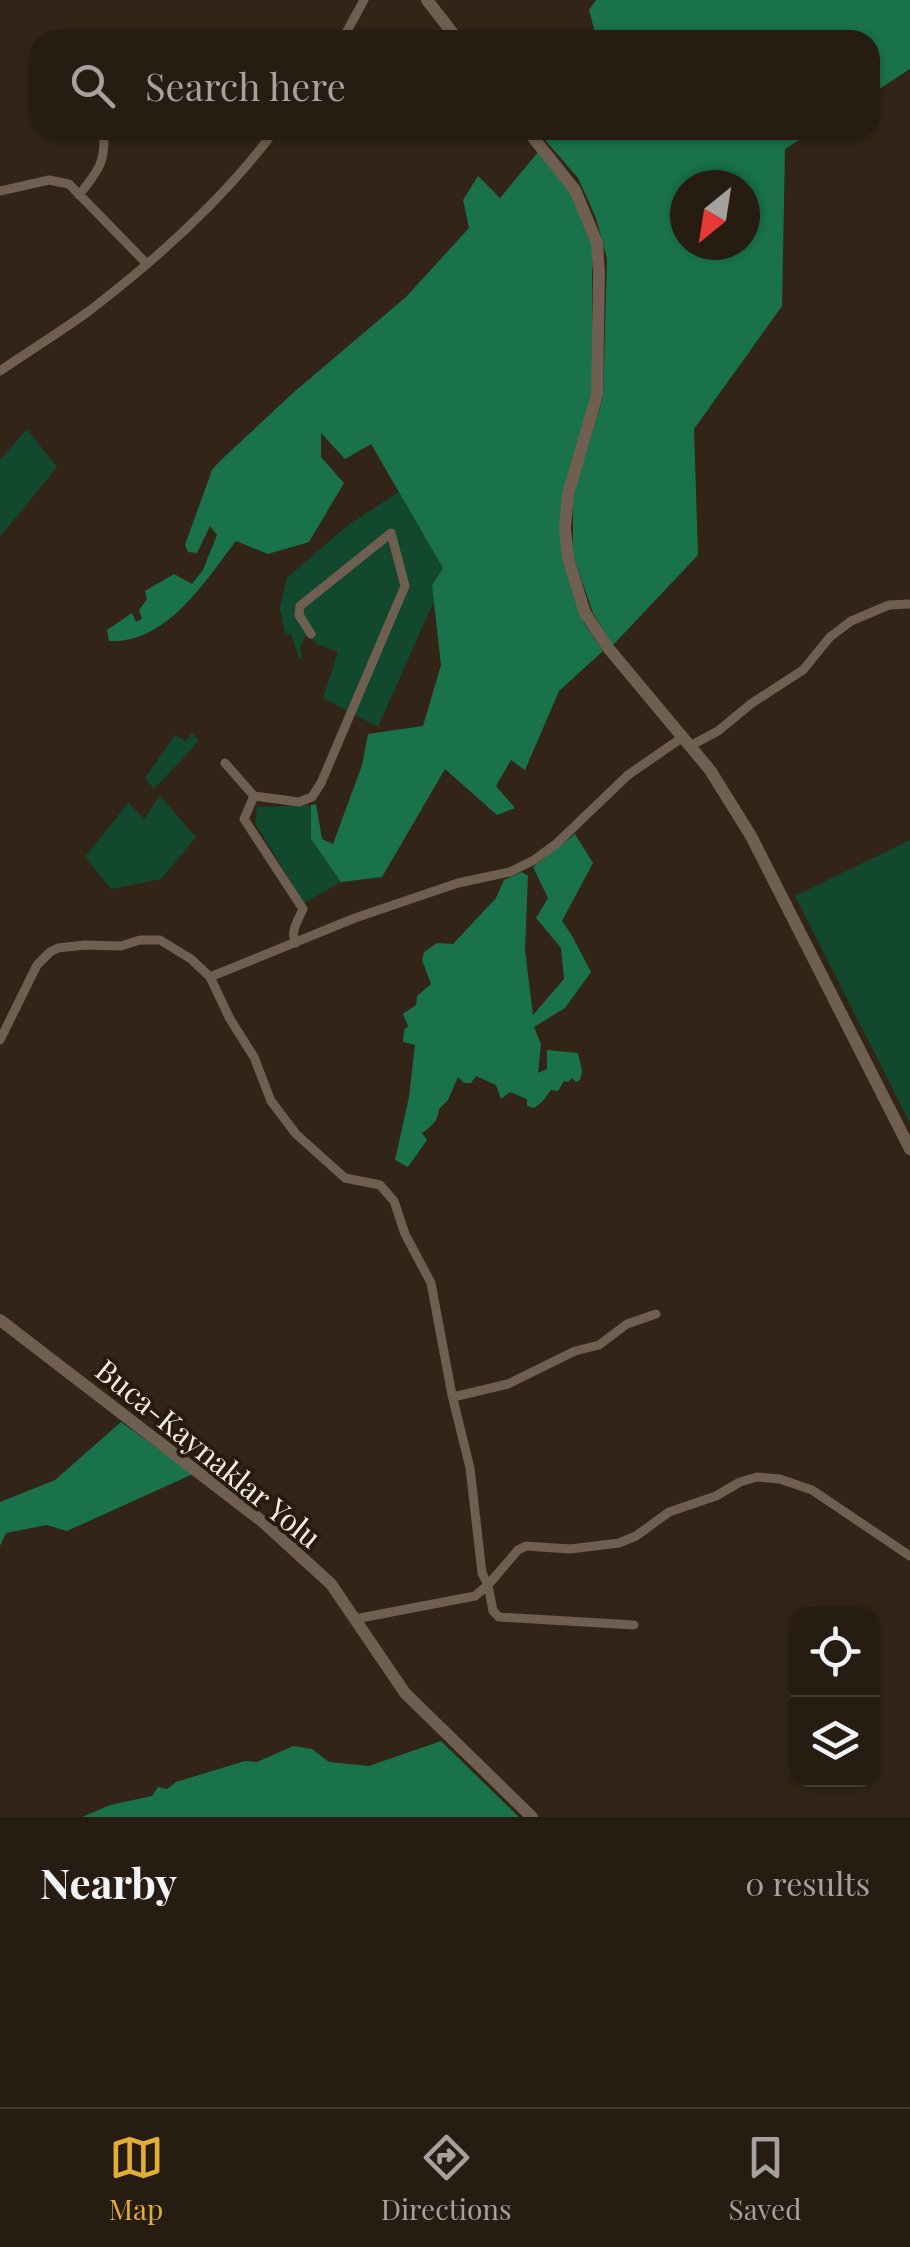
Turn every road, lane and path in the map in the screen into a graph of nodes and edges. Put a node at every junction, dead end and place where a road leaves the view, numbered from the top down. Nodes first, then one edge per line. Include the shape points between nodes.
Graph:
1 (364, 0) edge
2 (427, 0) edge
3 (348, 30) edge
4 (450, 30) edge
5 (104, 140) edge
6 (267, 140) edge
7 (535, 140) edge
8 (0, 191) edge
9 (79, 195) junction
10 (146, 264) junction
11 (0, 371) edge
12 (910, 604) edge
13 (311, 634) dead end
14 (687, 742) junction
15 (225, 763) dead end
16 (254, 796) junction
17 (296, 942) junction
18 (210, 977) junction
19 (0, 1040) edge
20 (910, 1149) edge
21 (656, 1314) dead end
22 (0, 1320) edge
23 (452, 1397) junction
24 (910, 1556) edge
25 (488, 1585) junction
26 (355, 1619) junction
27 (634, 1625) dead end
28 (532, 1817) edge

1 - 3 street
2 - 4 street
5 - 9 street via 106,154
6 - 10 street via 230,186
7 - 14 street via 574,190 597,243 597,395 568,494 568,558 585,613
8 - 9 street via 49,180
9 - 10 street
10 - 11 street
12 - 14 street via 888,604 851,621 803,670 718,731
13 - 16 street via 298,615 300,606 391,533 406,586 321,782 312,797 299,802
14 - 17 street via 628,775 534,860
14 - 20 street via 751,836
15 - 16 street
16 - 17 street via 244,819 304,909 293,932
17 - 18 street
18 - 19 street via 160,940 58,948 37,965
18 - 23 street via 271,1100 296,1134 344,1178 380,1185 394,1201 431,1283
21 - 23 street via 508,1384
22 - 26 street, Buca-Kaynaklar Yolu via 263,1522 331,1584
23 - 25 street
24 - 25 street via 812,1490 756,1477 669,1512 620,1543 526,1546
25 - 26 street via 475,1596
25 - 27 street via 499,1617
26 - 28 street, Buca-Kaynaklar Yolu via 405,1693

